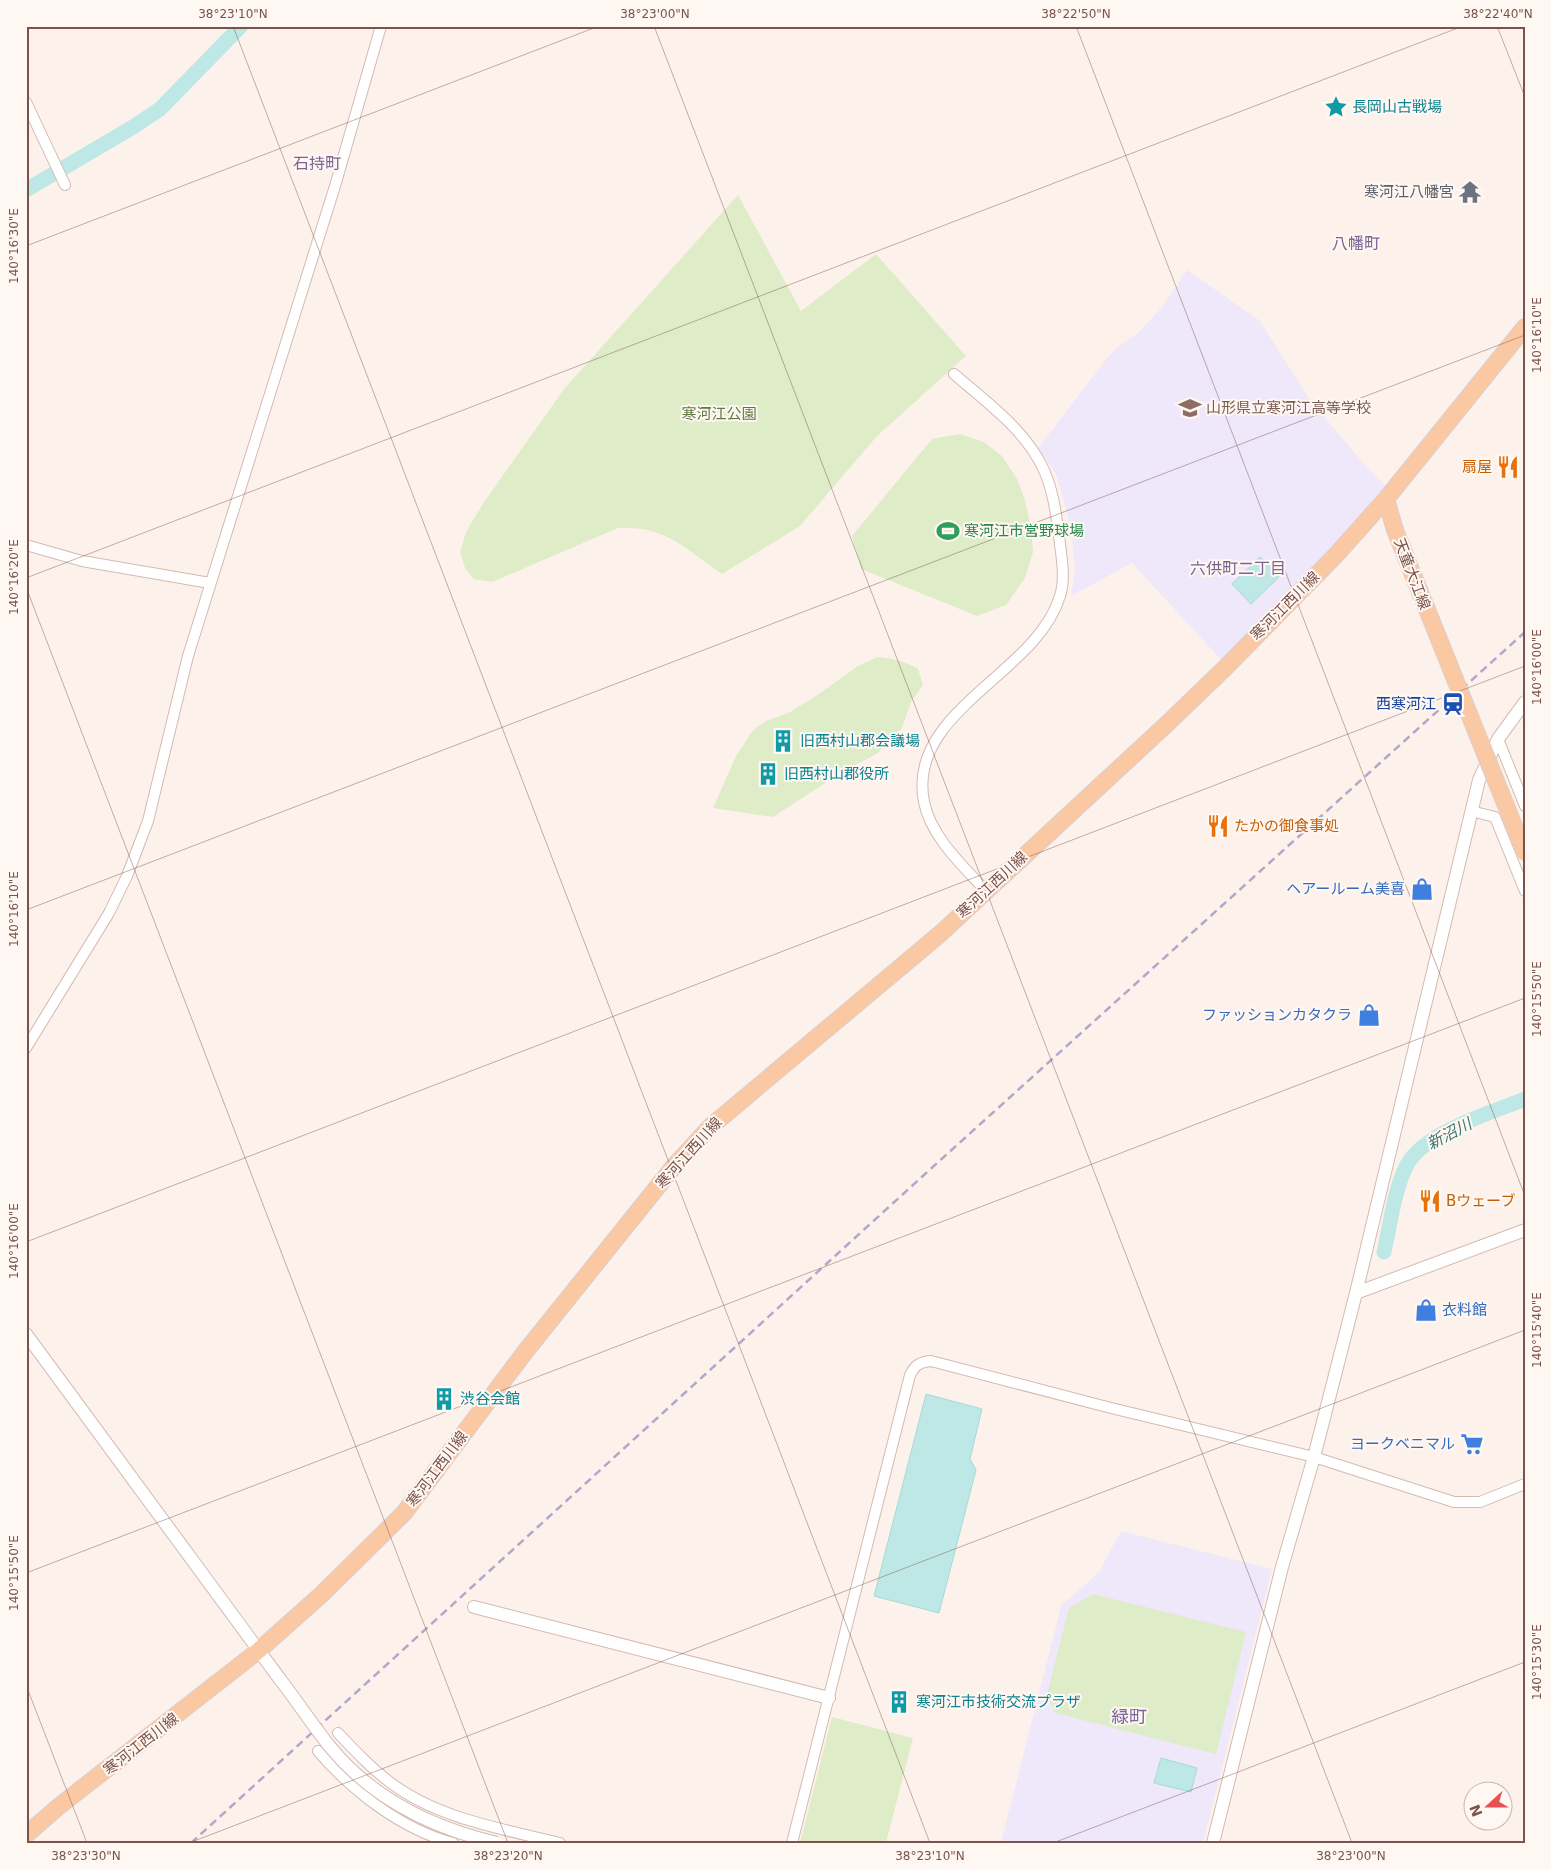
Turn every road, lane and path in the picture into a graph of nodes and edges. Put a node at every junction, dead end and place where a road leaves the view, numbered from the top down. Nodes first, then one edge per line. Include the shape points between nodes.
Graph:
1 (381, 26) edge
2 (26, 102) edge
3 (65, 185) dead end
4 (1525, 328) edge
5 (954, 374) dead end
6 (1386, 499) junction
7 (26, 545) edge
8 (210, 582) junction
9 (1525, 702) edge
10 (1498, 739) junction
11 (1525, 806) edge
12 (1471, 811) junction
13 (1525, 853) edge
14 (1525, 890) edge
15 (986, 891) junction
16 (26, 1048) edge
17 (1525, 1230) edge
18 (1356, 1294) junction
19 (26, 1334) edge
20 (1314, 1457) junction
21 (1525, 1484) edge
22 (474, 1607) dead end
23 (258, 1651) junction
24 (828, 1698) junction
25 (338, 1733) dead end
26 (318, 1751) dead end
27 (26, 1835) edge
28 (453, 1843) edge
29 (497, 1843) edge
30 (560, 1843) edge
31 (792, 1843) edge
32 (1212, 1843) edge

1 - 8 street via 335,186
2 - 3 street
4 - 6 main road
5 - 15 street via 1015,430 1043,467 1054,503 1063,575 1061,594 1045,628 945,726 928,757 923,786 929,818
6 - 13 main road, 天童大江線, bridge via 1395,530
6 - 15 main road, 寒河江西川線 via 1227,666
7 - 8 street via 82,561
8 - 16 street via 188,656 159,784 139,846 109,913
9 - 10 street
10 - 11 street
10 - 12 street via 1479,780
12 - 14 street via 1495,817
12 - 18 street
15 - 23 main road, 寒河江西川線 via 940,934 710,1127 675,1165 525,1352 404,1513 322,1594
17 - 18 street
18 - 20 street
19 - 23 street via 204,1572
20 - 21 street via 1454,1502 1480,1502
20 - 24 street via 931,1361 921,1362 910,1374
20 - 32 street via 1282,1567
22 - 24 street
23 - 27 main road, 寒河江西川線
23 - 29 street, bridge via 332,1749 379,1794 438,1826
24 - 31 street
25 - 30 street via 392,1784 423,1802 458,1816
26 - 28 street via 352,1787 384,1810 438,1839

